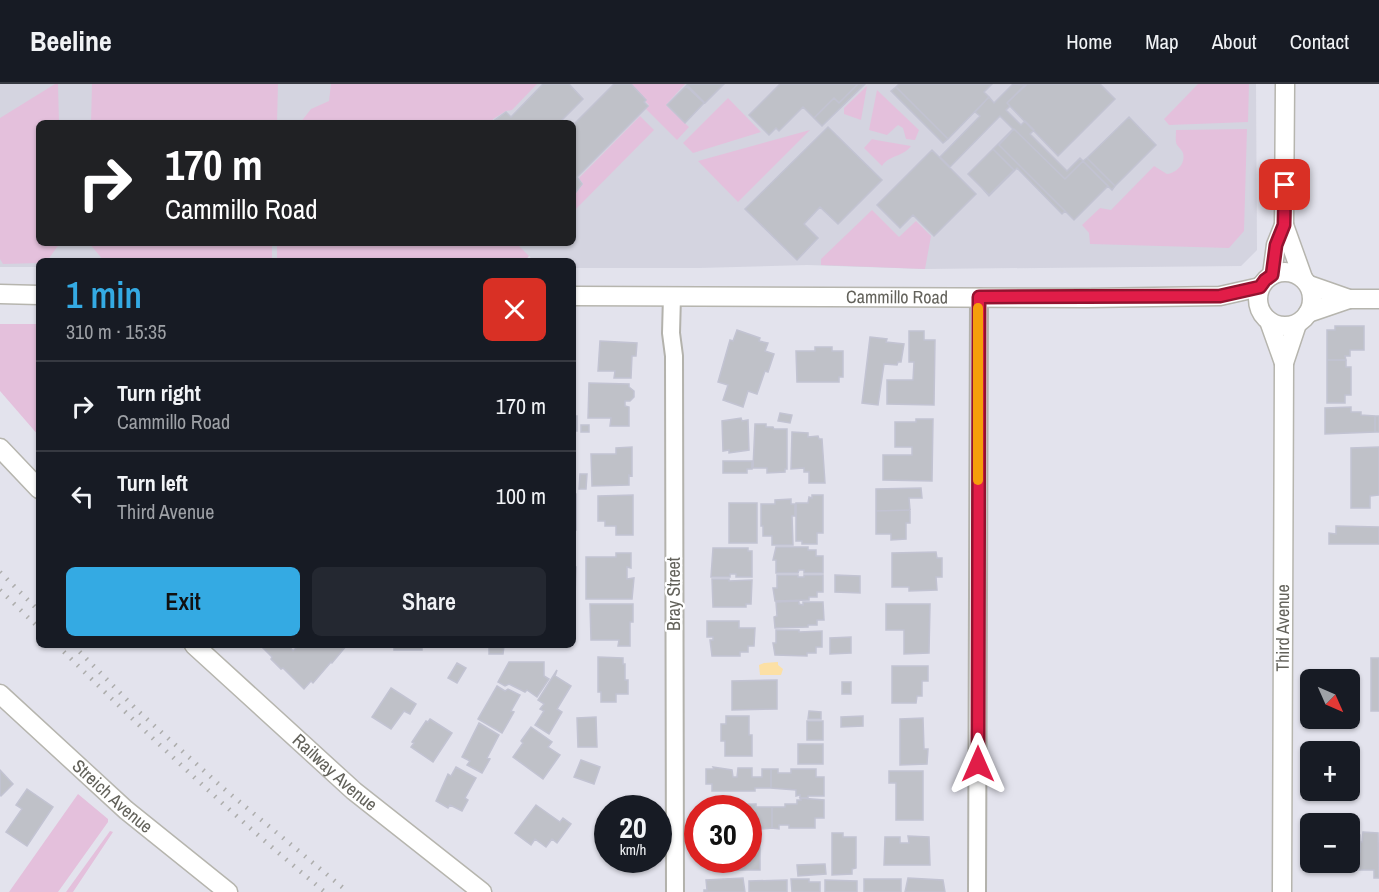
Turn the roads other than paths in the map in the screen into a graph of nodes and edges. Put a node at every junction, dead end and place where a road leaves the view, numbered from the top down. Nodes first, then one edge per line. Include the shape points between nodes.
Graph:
1 (1285, 84) edge
2 (1284, 225) junction
3 (1266, 281) junction
4 (1306, 282) junction
5 (1, 295) edge
6 (36, 295) edge
7 (576, 296) edge
8 (672, 296) junction
9 (1220, 296) junction
10 (979, 297) junction
11 (1349, 299) junction
12 (1379, 299) edge
13 (1264, 316) junction
14 (1303, 319) junction
15 (1284, 363) junction
16 (0, 448) edge
17 (36, 486) edge
18 (197, 648) edge
19 (0, 694) edge
20 (228, 892) edge
21 (482, 892) edge
22 (675, 892) edge
23 (977, 892) edge
24 (1282, 892) edge

1 - 2 main road
2 - 3 main road
2 - 4 main road
3 - 4 main road via 1287,272
3 - 9 main road, Cammillo Road
3 - 13 main road via 1258,295
4 - 11 main road
4 - 14 main road via 1312,300
5 - 6 main road
7 - 8 main road, Cammillo Road
8 - 10 main road, Cammillo Road
8 - 22 street, Bray Street
9 - 10 main road, Cammillo Road
9 - 13 main road, Cammillo Road
10 - 23 street
11 - 12 main road
11 - 14 main road
13 - 14 main road via 1282,327
13 - 15 main road, Third Avenue
14 - 15 main road, Third Avenue
15 - 24 main road, Third Avenue
16 - 17 main road
18 - 21 main road, Railway Avenue via 354,791
19 - 20 main road, Streich Avenue via 126,810

